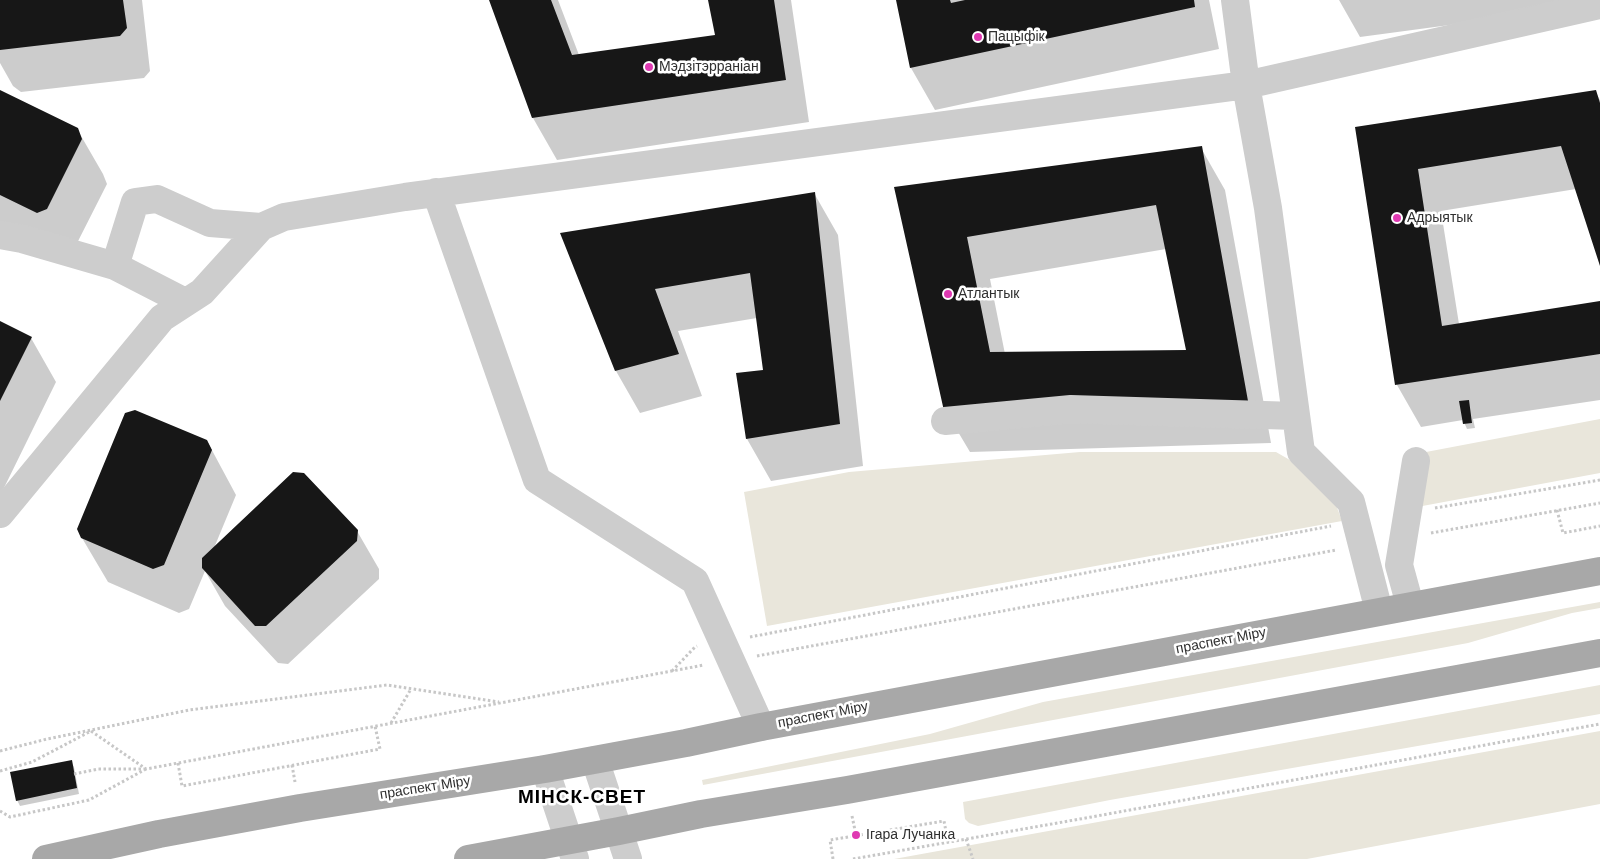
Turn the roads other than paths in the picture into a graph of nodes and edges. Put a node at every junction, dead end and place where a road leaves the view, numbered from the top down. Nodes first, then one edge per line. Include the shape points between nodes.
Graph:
1 (1236, 0) edge
2 (1600, 5) edge
3 (1246, 85) junction
4 (436, 192) junction
5 (261, 227) junction
6 (0, 235) edge
7 (115, 266) junction
8 (186, 302) junction
9 (1296, 416) junction
10 (945, 422) dead end
11 (1416, 461) dead end
12 (0, 514) edge
13 (1600, 571) edge
14 (1410, 605) junction
15 (1379, 611) junction
16 (1600, 653) edge
17 (761, 727) junction
18 (595, 760) junction
19 (545, 769) junction
20 (619, 831) junction
21 (572, 850) edge
22 (46, 859) edge
23 (468, 859) edge
24 (628, 859) edge

1 - 3 street
2 - 3 street
3 - 4 street
3 - 9 street via 1268,208
4 - 5 street via 284,217
4 - 17 street via 537,480 695,581
5 - 7 street via 210,223 158,199 135,202
5 - 8 street via 202,292
6 - 7 street
7 - 8 street
8 - 12 street via 162,318
9 - 10 street via 1071,409
9 - 15 street via 1301,452 1351,502
11 - 14 street via 1399,565
13 - 14 main road, праспект Міру
14 - 15 main road, праспект Міру
15 - 17 main road, праспект Міру
16 - 20 main road
17 - 18 main road, праспект Міру
18 - 19 main road, праспект Міру
18 - 20 street
19 - 21 street
19 - 22 main road, праспект Міру via 300,808
20 - 21 main road
20 - 24 street
21 - 23 main road

